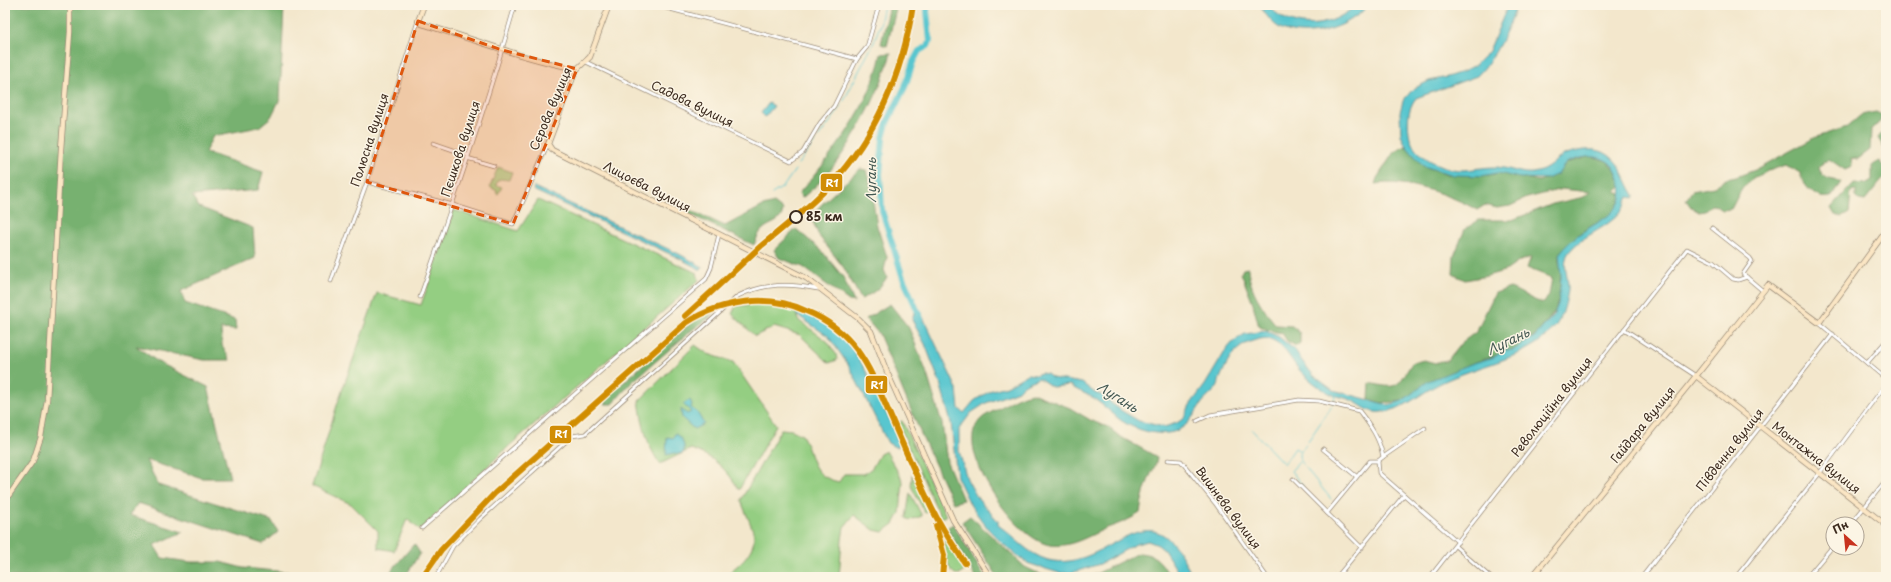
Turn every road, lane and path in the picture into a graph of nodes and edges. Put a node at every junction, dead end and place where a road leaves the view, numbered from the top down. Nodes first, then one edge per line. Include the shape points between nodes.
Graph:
1 (70, 5) edge
2 (424, 5) edge
3 (515, 5) edge
4 (609, 5) edge
5 (655, 5) edge
6 (879, 5) edge
7 (418, 21) junction
8 (502, 50) junction
9 (857, 59) junction
10 (586, 62) junction
11 (577, 69) junction
12 (434, 143) dead end
13 (548, 144) junction
14 (467, 156) junction
15 (494, 166) dead end
16 (367, 182) junction
17 (453, 205) junction
18 (1712, 228) dead end
19 (1886, 231) edge
20 (719, 234) junction
21 (1746, 278) junction
22 (332, 281) dead end
23 (822, 289) junction
24 (1763, 291) junction
25 (420, 298) dead end
26 (1819, 323) junction
27 (1624, 329) junction
28 (1833, 334) junction
29 (1886, 341) edge
30 (1867, 363) junction
31 (1696, 376) junction
32 (1886, 379) edge
33 (1886, 384) edge
34 (1197, 420) dead end
35 (1425, 428) dead end
36 (1760, 428) junction
37 (1323, 449) dead end
38 (1383, 457) junction
39 (1168, 460) dead end
40 (1378, 461) junction
41 (1819, 474) junction
42 (1356, 476) junction
43 (1293, 479) dead end
44 (1886, 480) edge
45 (1404, 495) junction
46 (5, 501) edge
47 (1864, 509) junction
48 (1326, 513) junction
49 (1858, 516) edge
50 (1886, 525) edge
51 (422, 528) dead end
52 (1458, 542) junction
53 (1454, 546) junction
54 (1362, 548) junction
55 (1825, 556) edge
56 (436, 577) edge
57 (990, 577) edge
58 (1267, 577) edge
59 (1337, 577) edge
60 (1430, 577) edge
61 (1490, 577) edge
62 (1532, 577) edge
63 (1642, 577) edge
64 (1736, 577) edge
65 (1808, 577) edge

1 - 46 street via 47,400 41,437 33,461
2 - 7 street, Полюсна вулиця
3 - 8 street, Пєшкова вулиця
4 - 10 street, Сєрова вулиця
5 - 9 street
6 - 9 street via 867,47
7 - 8 street
7 - 16 street, Полюсна вулиця
8 - 11 street
8 - 14 street, Пєшкова вулиця
9 - 10 street, Садова вулиця via 834,106 820,123 803,152 791,161
10 - 11 street, Сєрова вулиця
11 - 13 street, Сєрова вулиця
12 - 14 street
13 - 17 street, Сєрова вулиця via 513,224
13 - 20 street, Лицоєва вулиця via 552,150
14 - 15 street
14 - 17 street, Пєшкова вулиця
16 - 17 street
16 - 22 street, Полюсна вулиця
17 - 25 street, Пєшкова вулиця
18 - 21 street via 1750,258 1752,261 1743,274
19 - 26 street
20 - 23 street, Лицоєва вулиця via 806,278
20 - 51 street via 706,279
21 - 24 street
21 - 27 street, Революційна вулиця via 1733,278 1713,262 1687,249
23 - 56 street via 795,284 774,285 752,289 738,296 585,434 572,436 508,492 454,546
23 - 57 street, Лицоєва вулиця via 871,331 953,520
24 - 26 street, Гайдара вулиця via 1768,285
24 - 31 street, Гайдара вулиця
26 - 28 street
27 - 31 street
27 - 52 street, Революційна вулиця
28 - 30 street
28 - 36 street, Південна вулиця
29 - 30 street
30 - 32 street
31 - 36 street, Монтажна вулиця
31 - 62 street, Гайдара вулиця
33 - 41 street
34 - 38 street via 1210,415 1299,400 1340,405 1359,411 1378,437
35 - 38 street
36 - 41 street, Монтажна вулиця
36 - 63 street, Південна вулиця
37 - 42 street
38 - 40 street
39 - 58 street, Вишнева вулиця via 1181,461 1215,503
40 - 42 street via 1370,461
40 - 45 street via 1379,473
41 - 47 street, Монтажна вулиця
41 - 64 street
42 - 48 street
43 - 48 street
44 - 47 street
45 - 52 street
45 - 54 street
47 - 49 street
47 - 50 street, Монтажна вулиця
48 - 54 street
52 - 53 street, Революційна вулиця
53 - 60 street, Революційна вулиця
53 - 61 street
54 - 59 street
55 - 65 street

